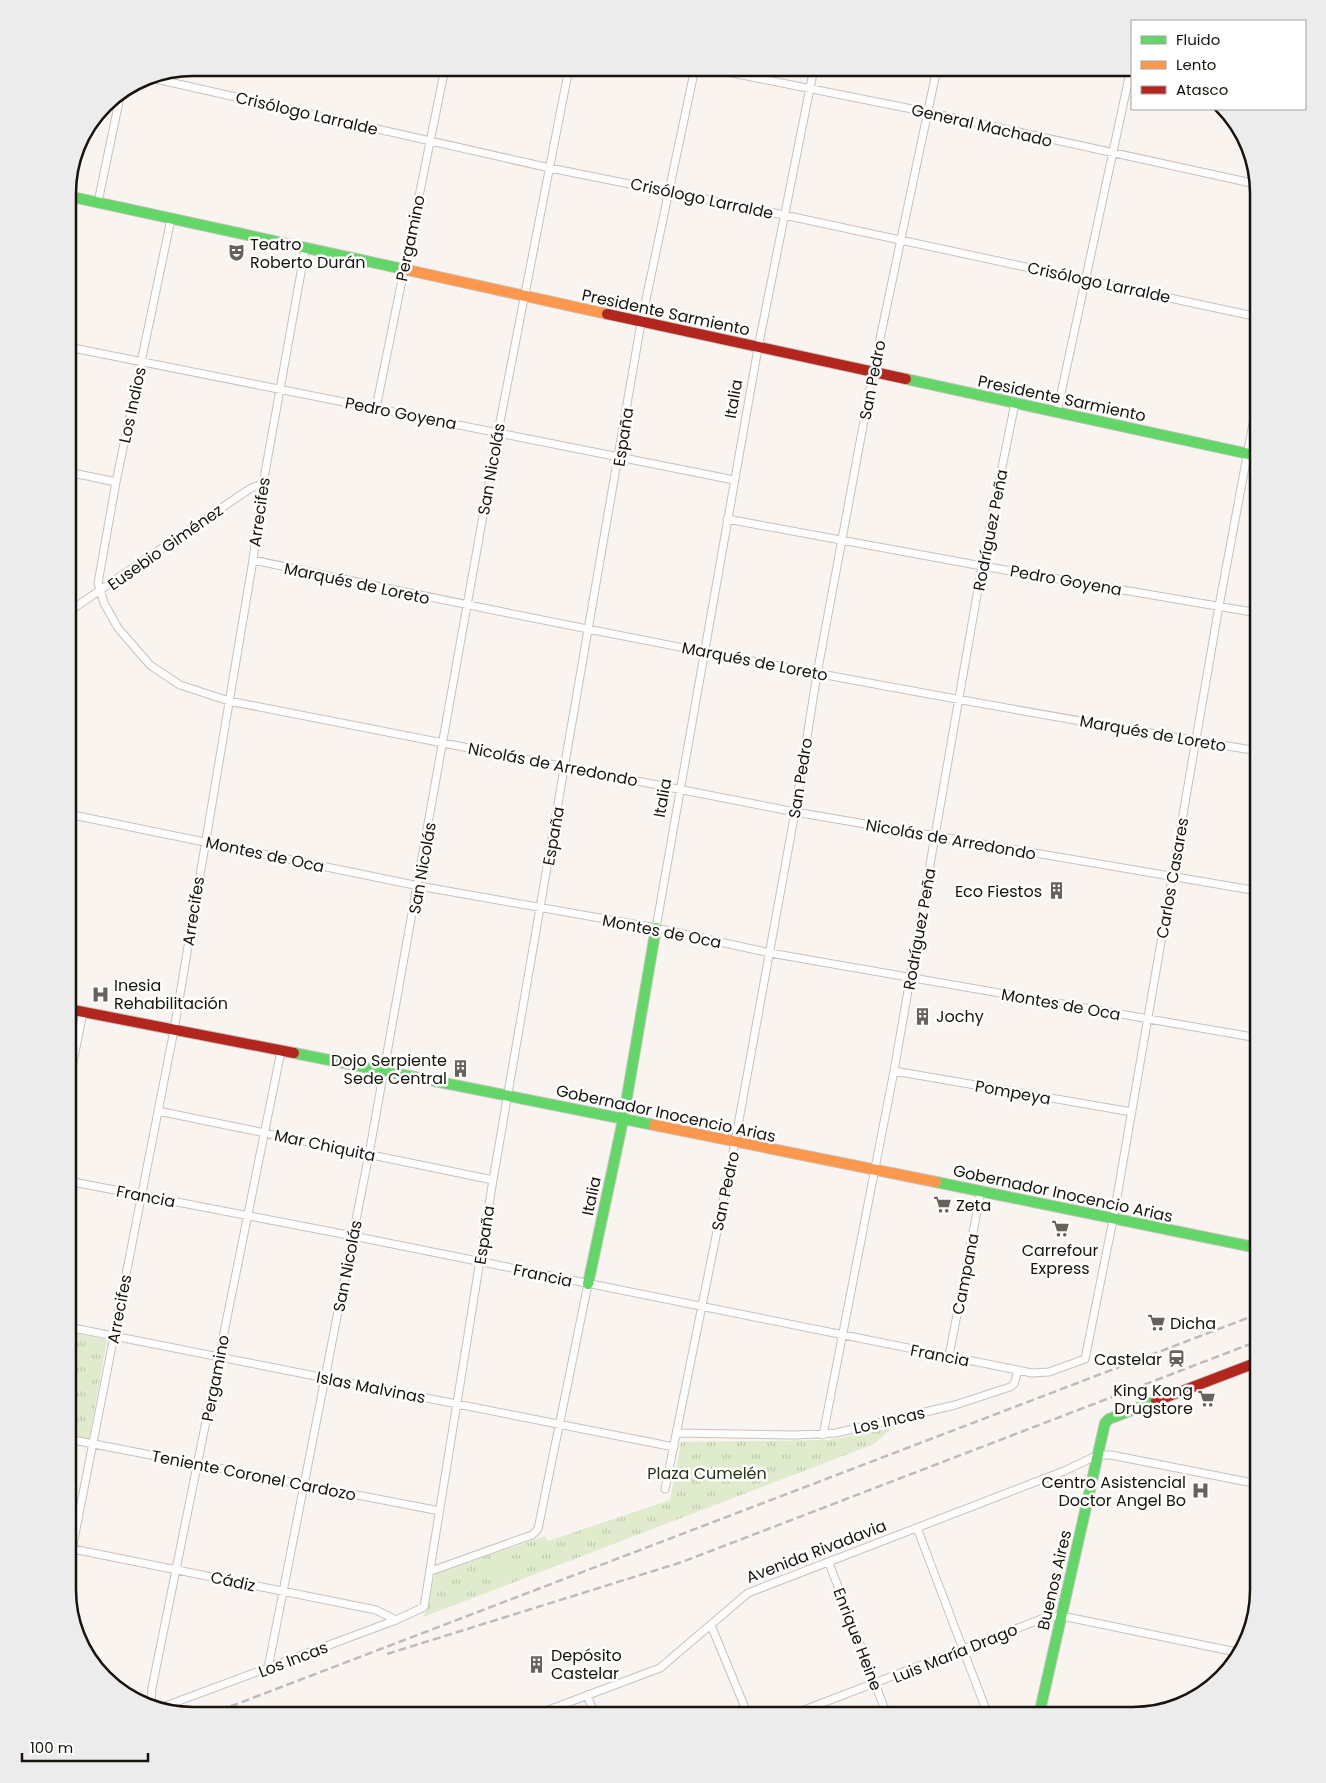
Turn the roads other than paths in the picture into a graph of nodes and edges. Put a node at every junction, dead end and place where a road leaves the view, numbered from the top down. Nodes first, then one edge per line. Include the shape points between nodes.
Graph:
1 (443, 77) edge
2 (567, 77) edge
3 (693, 77) edge
4 (751, 77) edge
5 (812, 77) edge
6 (935, 77) edge
7 (1129, 77) edge
8 (163, 81) edge
9 (810, 89) junction
10 (119, 103) edge
11 (927, 112) junction
12 (430, 141) junction
13 (1112, 154) junction
14 (550, 168) junction
15 (1249, 183) edge
16 (669, 191) junction
17 (77, 198) edge
18 (98, 202) junction
19 (784, 215) junction
20 (171, 219) junction
21 (901, 240) junction
22 (305, 250) junction
23 (403, 270) junction
24 (1085, 278) junction
25 (524, 296) junction
26 (1250, 315) edge
27 (641, 323) junction
28 (758, 348) junction
29 (77, 349) edge
30 (141, 362) junction
31 (873, 372) junction
32 (280, 390) junction
33 (1015, 403) junction
34 (376, 408) junction
35 (1057, 412) junction
36 (498, 432) junction
37 (1250, 438) edge
38 (1247, 454) junction
39 (1250, 455) edge
40 (620, 458) junction
41 (77, 474) edge
42 (734, 480) junction
43 (116, 482) junction
44 (263, 484) junction
45 (727, 519) junction
46 (842, 541) junction
47 (253, 560) junction
48 (982, 566) junction
49 (100, 592) junction
50 (468, 606) junction
51 (1219, 606) junction
52 (77, 607) edge
53 (1250, 612) edge
54 (589, 629) junction
55 (704, 650) junction
56 (817, 674) junction
57 (959, 700) junction
58 (229, 701) junction
59 (1196, 741) junction
60 (444, 743) junction
61 (1250, 750) edge
62 (566, 767) junction
63 (679, 788) junction
64 (795, 812) junction
65 (77, 816) edge
66 (935, 837) junction
67 (205, 841) junction
68 (1172, 876) junction
69 (419, 886) junction
70 (1250, 889) edge
71 (540, 909) junction
72 (656, 928) junction
73 (770, 953) junction
74 (911, 977) junction
75 (76, 1011) edge
76 (83, 1012) junction
77 (1147, 1019) junction
78 (174, 1030) junction
79 (1250, 1037) edge
80 (76, 1046) edge
81 (280, 1051) junction
82 (384, 1071) junction
83 (894, 1071) junction
84 (508, 1095) junction
85 (158, 1111) junction
86 (1132, 1112) junction
87 (623, 1120) junction
88 (264, 1133) junction
89 (735, 1142) junction
90 (369, 1154) junction
91 (876, 1170) junction
92 (493, 1180) junction
93 (76, 1183) edge
94 (981, 1191) junction
95 (142, 1195) junction
96 (248, 1216) junction
97 (1114, 1220) junction
98 (353, 1236) junction
99 (1250, 1246) edge
100 (480, 1262) junction
101 (588, 1284) junction
102 (702, 1306) junction
103 (76, 1329) edge
104 (113, 1336) junction
105 (843, 1336) junction
106 (949, 1356) junction
107 (219, 1358) junction
108 (1250, 1365) edge
109 (1018, 1371) junction
110 (325, 1378) junction
111 (457, 1404) junction
112 (560, 1424) junction
113 (677, 1433) junction
114 (823, 1434) junction
115 (76, 1441) edge
116 (92, 1444) junction
117 (674, 1447) junction
118 (1098, 1455) junction
119 (198, 1465) junction
120 (1250, 1482) edge
121 (304, 1485) junction
122 (665, 1489) dead end
123 (440, 1511) junction
124 (76, 1520) edge
125 (917, 1528) junction
126 (76, 1550) edge
127 (829, 1563) junction
128 (177, 1569) junction
129 (431, 1571) junction
130 (283, 1592) junction
131 (424, 1607) joint
132 (1062, 1616) junction
133 (396, 1620) junction
134 (711, 1625) junction
135 (962, 1650) junction
136 (1232, 1651) edge
137 (268, 1668) junction
138 (875, 1685) junction
139 (587, 1696) junction
140 (151, 1699) edge
141 (171, 1704) edge
142 (559, 1706) edge
143 (591, 1706) edge
144 (745, 1707) edge
145 (814, 1707) edge
146 (884, 1707) edge
147 (984, 1707) edge
148 (1041, 1707) edge

1 - 12 street, Pergamino
2 - 14 street, San Nicolás
3 - 16 street, España
4 - 9 street, General Machado
5 - 9 street, Italia
6 - 11 street, San Pedro
7 - 13 street
8 - 12 street, Crisólogo Larralde
9 - 11 street, General Machado
9 - 19 street, Italia
10 - 18 street
11 - 13 street, General Machado
11 - 21 street, San Pedro
12 - 14 street, Crisólogo Larralde
12 - 23 street, Pergamino
13 - 15 street, General Machado
13 - 24 street
14 - 16 street, Crisólogo Larralde
14 - 25 street, San Nicolás
16 - 19 street, Crisólogo Larralde
16 - 27 street, España
17 - 18 street, Presidente Sarmiento
18 - 20 street, Presidente Sarmiento
19 - 21 street, Crisólogo Larralde
19 - 28 street, Italia
20 - 22 street, Presidente Sarmiento
20 - 30 street, Los Indios
21 - 24 street, Crisólogo Larralde
21 - 31 street, San Pedro
22 - 23 street, Presidente Sarmiento
22 - 32 street, Arrecifes
23 - 25 street, Presidente Sarmiento
23 - 34 street, Pergamino
24 - 26 street, Crisólogo Larralde
24 - 35 street
25 - 27 street, Presidente Sarmiento
25 - 36 street, San Nicolás
27 - 28 street, Presidente Sarmiento
27 - 40 street, España
28 - 31 street, Presidente Sarmiento
28 - 42 street, Italia
29 - 30 street, Pedro Goyena
30 - 32 street, Pedro Goyena
30 - 43 street, Los Indios
31 - 33 street, Presidente Sarmiento
31 - 46 street, San Pedro
32 - 34 street, Pedro Goyena
32 - 44 street, Arrecifes
33 - 35 street, Presidente Sarmiento
33 - 48 street, Rodríguez Peña
34 - 36 street, Pedro Goyena
35 - 38 street, Presidente Sarmiento
36 - 40 street, Pedro Goyena
36 - 50 street, San Nicolás
37 - 38 street, Carlos Casares
38 - 39 street, Presidente Sarmiento
38 - 51 street, Carlos Casares
40 - 42 street, Pedro Goyena
40 - 54 street, España
41 - 43 street
42 - 45 street, Italia
43 - 49 street, Los Indios via 99,574
44 - 47 street, Arrecifes
44 - 49 street, Eusebio Giménez via 251,488
45 - 46 street, Pedro Goyena
45 - 55 street, Italia
46 - 48 street, Pedro Goyena
46 - 56 street, San Pedro
47 - 50 street, Marqués de Loreto
47 - 58 street, Arrecifes
48 - 51 street, Pedro Goyena
48 - 57 street, Rodríguez Peña
49 - 52 street, Eusebio Giménez
49 - 58 street, Nicolás de Arredondo via 118,628 150,665 195,692
50 - 54 street, Marqués de Loreto
50 - 60 street, San Nicolás
51 - 53 street, Pedro Goyena
51 - 59 street, Carlos Casares
54 - 55 street, Marqués de Loreto
54 - 62 street, España
55 - 56 street, Marqués de Loreto
55 - 63 street, Italia
56 - 57 street, Marqués de Loreto
56 - 64 street, San Pedro
57 - 59 street, Marqués de Loreto
57 - 66 street, Rodríguez Peña
58 - 60 street, Nicolás de Arredondo
58 - 67 street, Arrecifes
59 - 61 street, Marqués de Loreto
59 - 68 street, Carlos Casares
60 - 62 street, Nicolás de Arredondo
60 - 69 street, San Nicolás
62 - 63 street, Nicolás de Arredondo
62 - 71 street, España
63 - 64 street, Nicolás de Arredondo
63 - 72 street, Italia
64 - 66 street, Nicolás de Arredondo
64 - 73 street, San Pedro
65 - 67 street, Montes de Oca
66 - 68 street, Nicolás de Arredondo
66 - 74 street, Rodríguez Peña
67 - 69 street, Montes de Oca
67 - 78 street, Arrecifes
68 - 70 street, Nicolás de Arredondo
68 - 77 street, Carlos Casares
69 - 71 street, Montes de Oca
69 - 82 street, San Nicolás
71 - 72 street, Montes de Oca
71 - 84 street, España
72 - 73 street, Montes de Oca
72 - 87 street, Italia
73 - 74 street, Montes de Oca
73 - 89 street, San Pedro
74 - 77 street, Montes de Oca
74 - 83 street, Rodríguez Peña
75 - 76 street, Gobernador Inocencio Arias
76 - 78 street, Gobernador Inocencio Arias
76 - 80 street
77 - 79 street, Montes de Oca
77 - 86 street, Carlos Casares
78 - 81 street, Gobernador Inocencio Arias
78 - 85 street, Arrecifes
81 - 82 street, Gobernador Inocencio Arias
81 - 88 street, Pergamino
82 - 84 street, Gobernador Inocencio Arias
82 - 90 street, San Nicolás
83 - 86 street, Pompeya
83 - 91 street, Rodríguez Peña
84 - 87 street, Gobernador Inocencio Arias
84 - 92 street, España
85 - 88 street, Mar Chiquita
85 - 95 street, Arrecifes
86 - 97 street, Carlos Casares
87 - 89 street, Gobernador Inocencio Arias
87 - 101 street, Italia
88 - 90 street, Mar Chiquita
88 - 96 street, Pergamino
89 - 91 street, Gobernador Inocencio Arias
89 - 102 street, San Pedro
90 - 92 street, Mar Chiquita
90 - 98 street, San Nicolás
91 - 94 street, Gobernador Inocencio Arias
91 - 105 street, Rodríguez Peña
92 - 100 street, España
93 - 95 street, Francia
94 - 97 street, Gobernador Inocencio Arias
94 - 106 street, Campana
95 - 96 street, Francia
95 - 104 street, Arrecifes
96 - 98 street, Francia
96 - 107 street, Pergamino
97 - 99 street, Gobernador Inocencio Arias
97 - 109 street, Carlos Casares via 1085,1359 1049,1372
98 - 100 street, Francia
98 - 110 street, San Nicolás
100 - 101 street, Francia
100 - 111 street, España
101 - 102 street, Francia
101 - 112 street, Italia
102 - 105 street, Francia
102 - 113 street, San Pedro
103 - 104 street, Islas Malvinas
104 - 107 street, Islas Malvinas
104 - 116 street, Arrecifes
105 - 106 street, Francia
105 - 114 street, Rodríguez Peña
106 - 109 street, Francia
107 - 110 street, Islas Malvinas
107 - 119 street, Pergamino
108 - 118 street, Buenos Aires via 1109,1419 1105,1422
109 - 114 street, Los Incas via 1014,1384 1001,1390 955,1404
110 - 111 street, Islas Malvinas
110 - 121 street, San Nicolás
111 - 112 street, Islas Malvinas
111 - 123 street, España
112 - 117 street, Islas Malvinas
112 - 129 street, Italia via 536,1533
113 - 114 street, Los Incas
113 - 117 street, San Pedro
115 - 116 street, Teniente Coronel Cardozo
116 - 119 street, Teniente Coronel Cardozo
116 - 124 street, Arrecifes
117 - 122 street, San Pedro
118 - 120 street
118 - 125 street, Avenida Rivadavia via 1071,1469
118 - 132 street, Buenos Aires
119 - 121 street, Teniente Coronel Cardozo
119 - 128 street, Pergamino
121 - 123 street, Teniente Coronel Cardozo
121 - 130 street, San Nicolás
123 - 129 street, España
125 - 127 street, Avenida Rivadavia
125 - 135 street
126 - 128 street, Cádiz
127 - 134 street, Avenida Rivadavia via 748,1593
127 - 138 street, Enrique Heine
128 - 130 street, Cádiz
128 - 140 street, Pergamino
129 - 131 street, España
130 - 133 street, Cádiz via 376,1610
130 - 137 street, San Nicolás
131 - 133 street, Los Incas
132 - 135 street, Luis María Drago via 1044,1618
132 - 136 street, Luis María Drago
132 - 148 street, Buenos Aires
133 - 137 street, Los Incas
134 - 139 street, Avenida Rivadavia via 660,1668
134 - 144 street
135 - 138 street, Luis María Drago
135 - 147 street
137 - 141 street, Los Incas
138 - 145 street, Luis María Drago
138 - 146 street, Enrique Heine
139 - 142 street, Avenida Rivadavia
139 - 143 street

